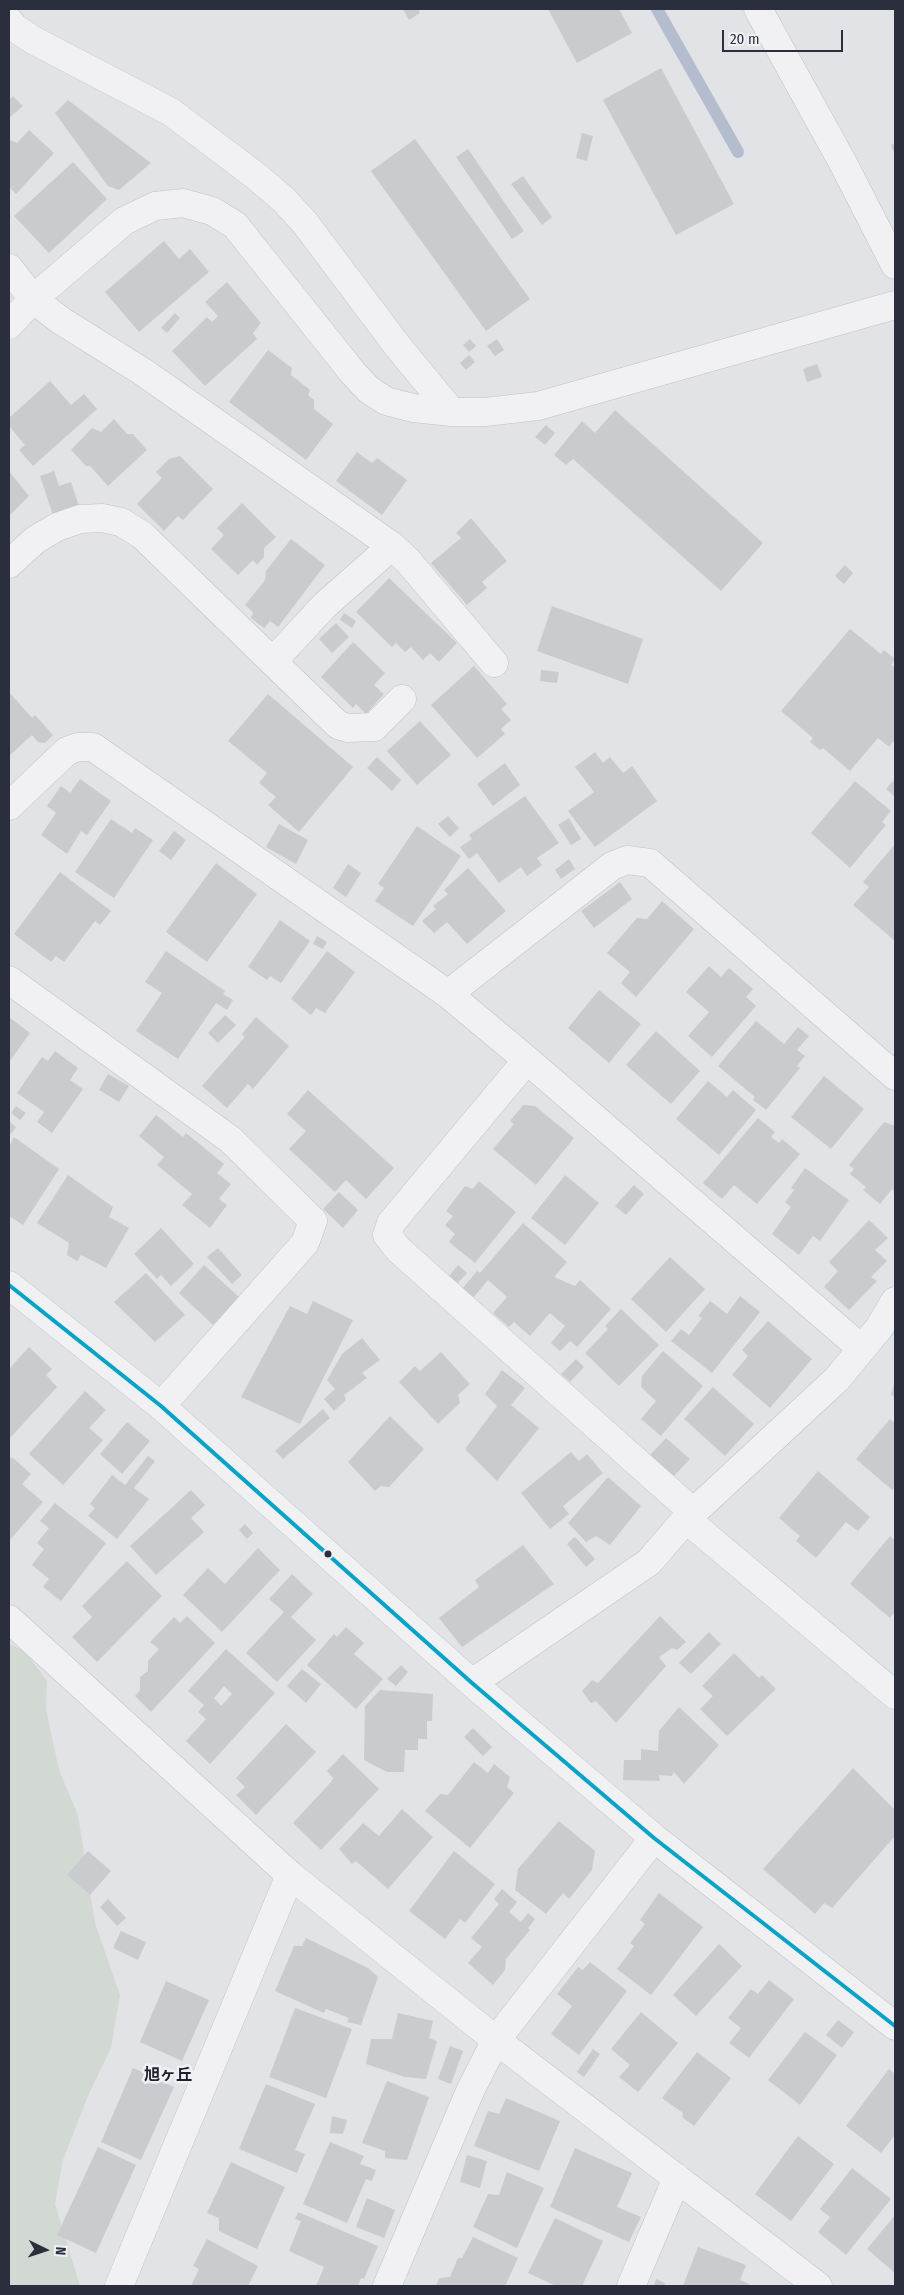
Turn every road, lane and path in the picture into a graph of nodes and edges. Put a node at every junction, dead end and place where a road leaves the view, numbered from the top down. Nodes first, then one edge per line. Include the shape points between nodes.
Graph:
1 (758, 9) edge
2 (9, 21) edge
3 (895, 265) edge
4 (9, 268) edge
5 (33, 299) junction
6 (895, 305) edge
7 (9, 326) edge
8 (452, 412) junction
9 (392, 546) junction
10 (9, 564) edge
11 (273, 661) junction
12 (494, 663) dead end
13 (402, 700) dead end
14 (9, 806) edge
15 (9, 980) edge
16 (448, 994) junction
17 (527, 1060) junction
18 (895, 1076) edge
19 (14, 1298) edge
20 (895, 1301) edge
21 (862, 1349) junction
22 (161, 1406) junction
23 (690, 1516) junction
24 (9, 1619) edge
25 (472, 1684) junction
26 (895, 1694) edge
27 (654, 1838) junction
28 (290, 1875) junction
29 (895, 2026) edge
30 (496, 2040) junction
31 (677, 2178) junction
32 (119, 2286) edge
33 (388, 2286) edge
34 (631, 2286) edge
35 (818, 2286) edge

1 - 3 street
2 - 8 street via 33,40 171,112 284,200
4 - 5 street
5 - 7 street
5 - 8 street via 124,221 156,206 183,203 212,211 235,225 369,390 386,401
5 - 9 street
6 - 8 street via 538,406
9 - 11 street via 325,605
9 - 12 street
10 - 11 street via 35,540 57,527 80,519 102,518 121,522 142,535
11 - 13 street via 343,727 374,727
14 - 16 street via 67,751 93,747
15 - 22 street via 231,1140 313,1221 305,1243
16 - 17 street
16 - 18 street via 612,866 627,860 650,863
17 - 21 street
17 - 23 street via 391,1223 387,1235 399,1250
19 - 22 street
20 - 21 street
21 - 23 street via 837,1379
22 - 25 street
23 - 25 street via 649,1562
23 - 26 street
24 - 28 street
25 - 27 street
27 - 29 street
27 - 30 street
28 - 30 street
28 - 32 street
30 - 31 street
30 - 33 street via 471,2089
31 - 34 street
31 - 35 street

